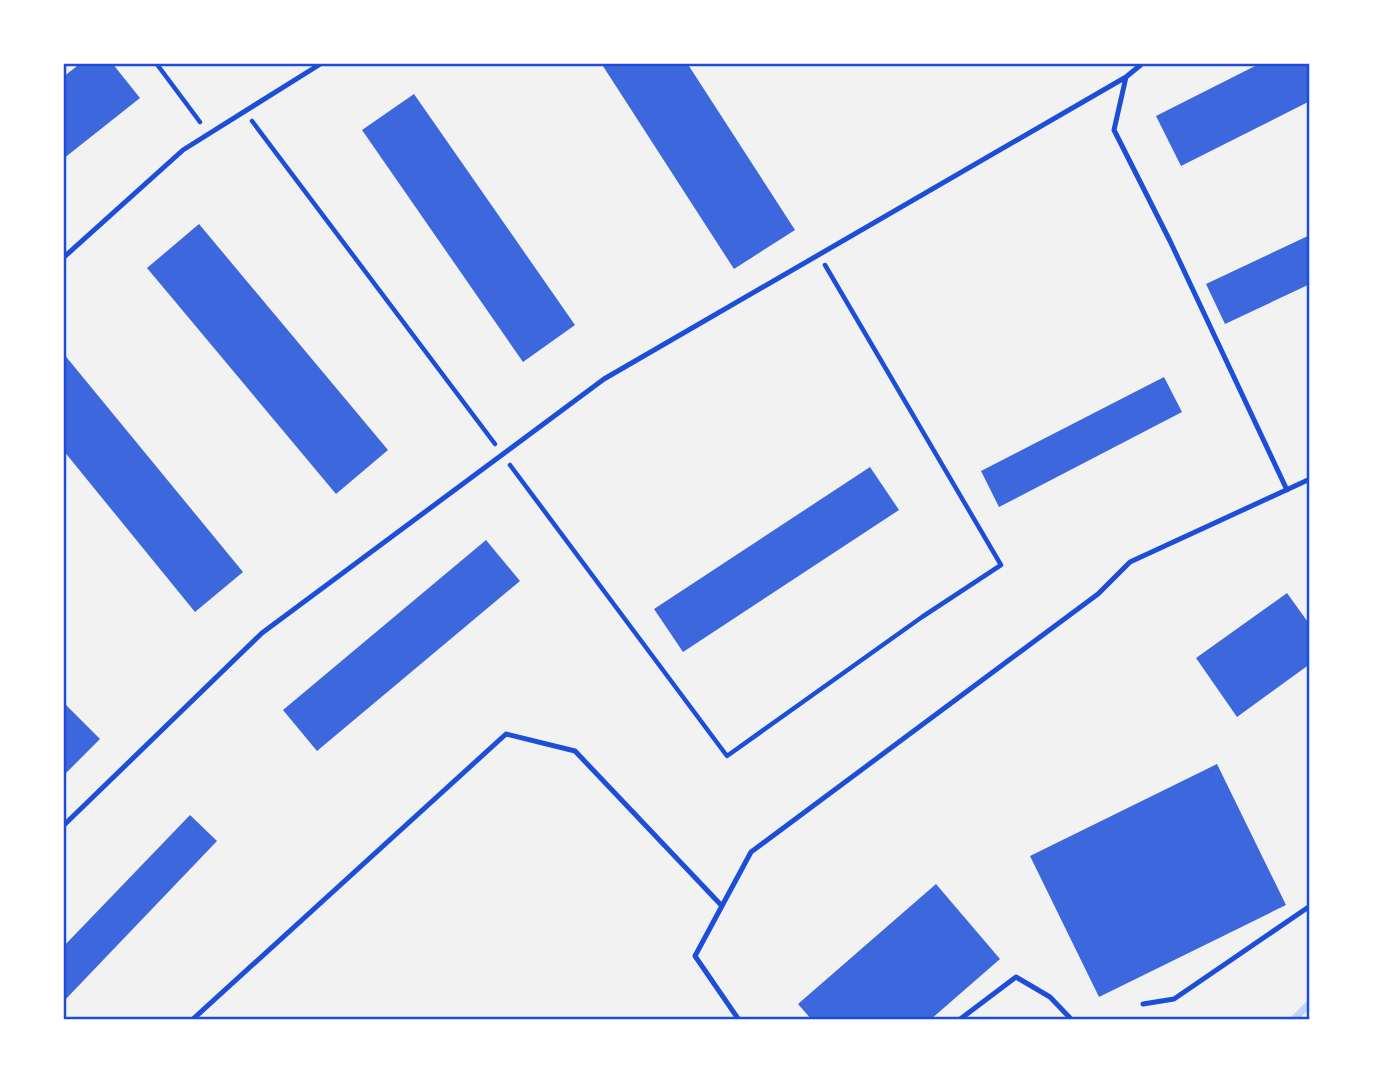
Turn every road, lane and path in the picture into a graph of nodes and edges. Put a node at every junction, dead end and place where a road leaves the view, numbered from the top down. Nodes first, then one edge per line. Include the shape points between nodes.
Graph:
1 (156, 63) edge
2 (322, 63) edge
3 (1143, 63) edge
4 (1126, 77) junction
5 (245, 112) junction
6 (209, 134) junction
7 (819, 255) junction
8 (63, 258) edge
9 (502, 455) junction
10 (1310, 479) edge
11 (1287, 490) junction
12 (63, 826) edge
13 (722, 906) junction
14 (1310, 906) edge
15 (1143, 1004) dead end
16 (192, 1020) edge
17 (739, 1020) edge
18 (958, 1020) edge
19 (1072, 1020) edge

1 - 6 path
2 - 5 lane
3 - 4 lane
4 - 7 lane
4 - 11 lane via 1114,130
5 - 6 lane
5 - 9 path
6 - 8 lane via 183,150
7 - 9 lane via 604,379
7 - 9 path via 1001,565 727,756
9 - 12 lane via 262,633
10 - 11 lane
11 - 13 lane via 1130,562 1098,594 751,852
13 - 16 lane via 575,751 506,734
13 - 17 lane via 695,956
14 - 15 lane via 1174,999
18 - 19 lane via 1016,977 1050,997

